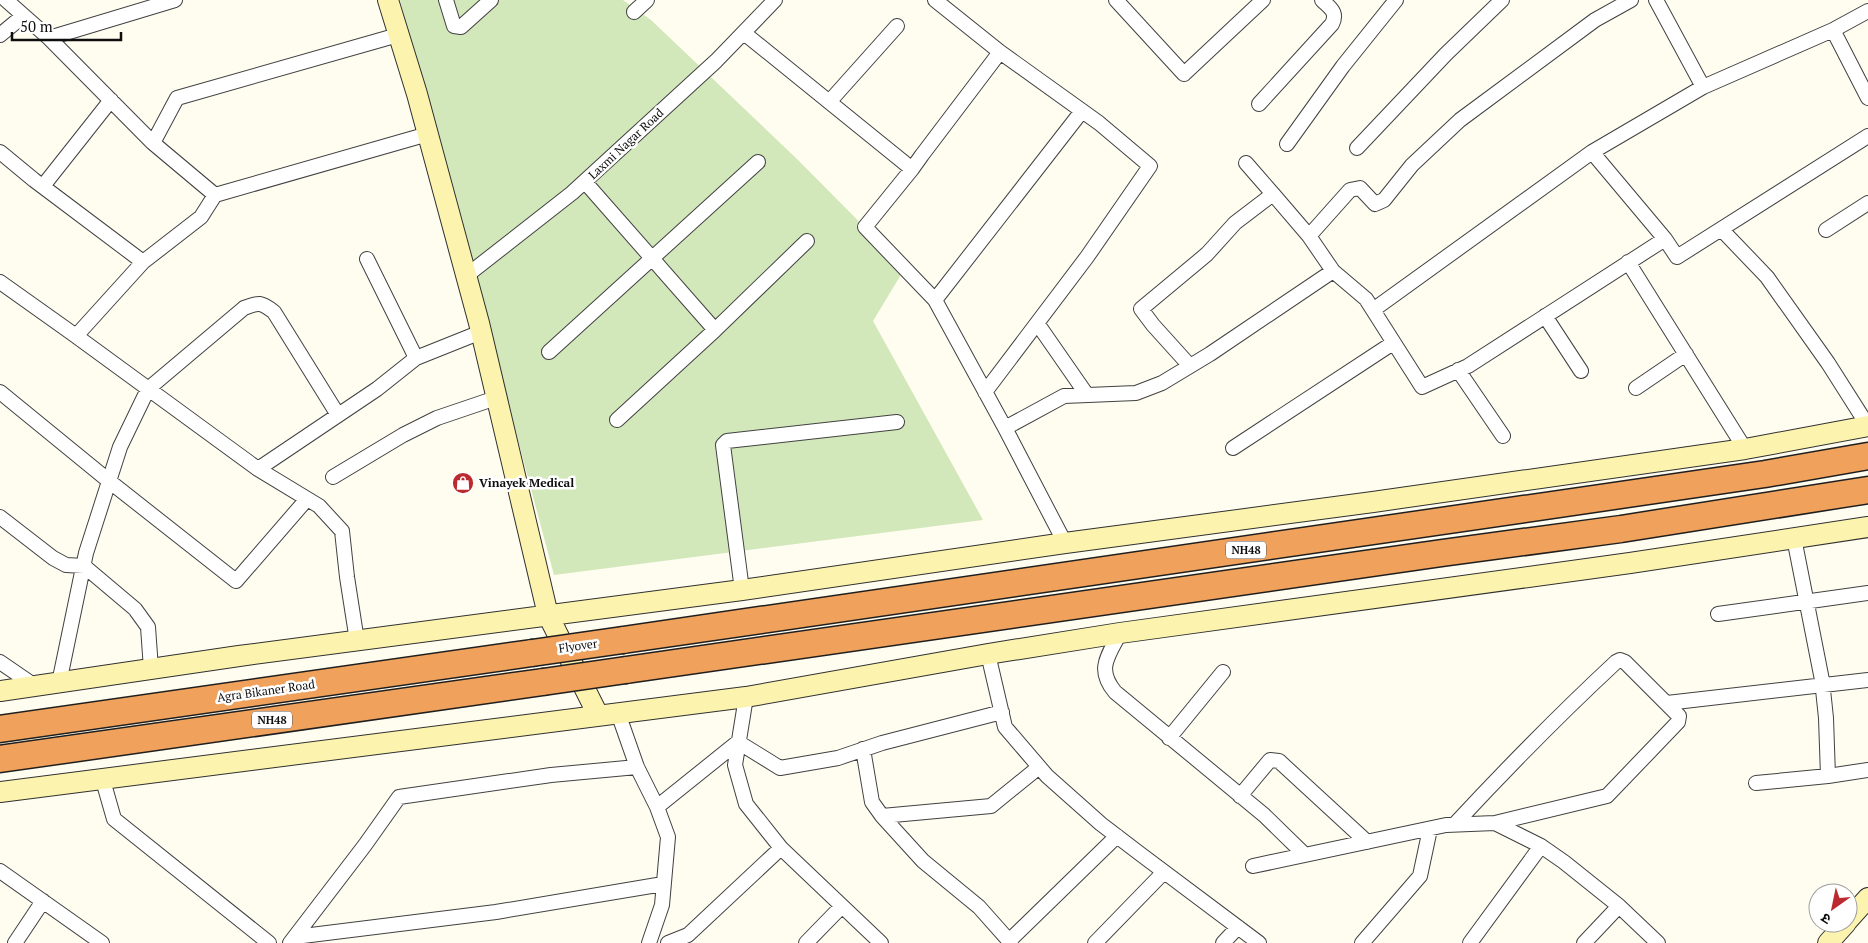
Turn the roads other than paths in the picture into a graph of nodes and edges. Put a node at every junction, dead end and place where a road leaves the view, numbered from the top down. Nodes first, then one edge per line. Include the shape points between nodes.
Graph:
1 (6, 0) edge
2 (175, 0) edge
3 (388, 0) edge
4 (446, 0) edge
5 (491, 0) edge
6 (647, 0) edge
7 (935, 0) edge
8 (1116, 0) edge
9 (1263, 0) edge
10 (1322, 0) edge
11 (1396, 0) edge
12 (1502, 0) edge
13 (1631, 0) edge
14 (1656, 0) edge
15 (771, 1) edge
16 (1868, 11) edge
17 (634, 12) dead end
18 (23, 16) junction
19 (897, 26) dead end
20 (1833, 30) junction
21 (744, 32) junction
22 (0, 35) edge
23 (398, 35) junction
24 (50, 38) junction
25 (1000, 52) junction
26 (1703, 87) junction
27 (1868, 98) edge
28 (111, 100) junction
29 (830, 101) junction
30 (1259, 104) dead end
31 (1082, 111) junction
32 (428, 134) junction
33 (1868, 136) edge
34 (153, 143) junction
35 (1287, 144) dead end
36 (1357, 148) dead end
37 (0, 152) edge
38 (1592, 152) junction
39 (758, 162) dead end
40 (1246, 163) dead end
41 (912, 169) junction
42 (585, 182) junction
43 (43, 186) junction
44 (1273, 194) junction
45 (215, 195) junction
46 (1868, 203) edge
47 (1721, 229) junction
48 (1826, 230) dead end
49 (1308, 236) junction
50 (1665, 239) junction
51 (807, 241) dead end
52 (652, 258) junction
53 (367, 259) dead end
54 (143, 262) junction
55 (1628, 262) junction
56 (1334, 271) junction
57 (466, 276) junction
58 (0, 282) edge
59 (935, 300) junction
60 (1373, 310) junction
61 (1545, 316) junction
62 (1037, 323) junction
63 (715, 330) junction
64 (481, 332) junction
65 (76, 336) junction
66 (1393, 343) junction
67 (549, 352) dead end
68 (1686, 354) junction
69 (416, 358) junction
70 (1190, 366) junction
71 (1458, 370) junction
72 (1582, 371) dead end
73 (1636, 388) dead end
74 (148, 389) junction
75 (0, 392) edge
76 (985, 392) junction
77 (1087, 395) junction
78 (496, 398) junction
79 (338, 415) junction
80 (617, 420) dead end
81 (897, 422) dead end
82 (1868, 426) edge
83 (1005, 428) junction
84 (1503, 436) dead end
85 (1233, 448) dead end
86 (1745, 449) junction
87 (1868, 456) edge
88 (258, 469) junction
89 (334, 478) dead end
90 (109, 481) junction
91 (1868, 490) edge
92 (307, 499) junction
93 (0, 517) edge
94 (1868, 526) edge
95 (1794, 538) junction
96 (1065, 543) junction
97 (84, 566) junction
98 (742, 590) junction
99 (1868, 593) edge
100 (1808, 602) junction
101 (1718, 614) dead end
102 (548, 615) junction
103 (1120, 633) junction
104 (357, 641) junction
105 (532, 653) joint
106 (988, 654) junction
107 (0, 662) edge
108 (151, 669) junction
109 (1223, 672) dead end
110 (1868, 680) edge
111 (59, 683) junction
112 (35, 686) junction
113 (1822, 686) junction
114 (0, 691) edge
115 (746, 697) junction
116 (1667, 703) junction
117 (1002, 712) junction
118 (618, 713) junction
119 (598, 715) junction
120 (0, 729) edge
121 (1169, 738) junction
122 (738, 742) junction
123 (863, 750) junction
124 (0, 759) edge
125 (637, 767) junction
126 (1039, 767) junction
127 (1868, 770) edge
128 (1828, 776) junction
129 (102, 777) junction
130 (1756, 783) dead end
131 (0, 792) edge
132 (1240, 796) junction
133 (657, 807) junction
134 (882, 816) junction
135 (1495, 823) junction
136 (1455, 824) junction
137 (1430, 829) junction
138 (1117, 836) junction
139 (1367, 842) junction
140 (1541, 846) junction
141 (781, 848) junction
142 (1304, 854) junction
143 (1253, 866) dead end
144 (0, 871) edge
145 (1164, 872) junction
146 (663, 884) junction
147 (1868, 898) edge
148 (43, 901) junction
149 (842, 906) junction
150 (1620, 906) junction
151 (1858, 911) edge
152 (1238, 927) junction
153 (292, 940) edge
154 (1010, 942) edge
155 (15, 943) edge
156 (102, 943) edge
157 (268, 943) edge
158 (649, 943) edge
159 (668, 943) edge
160 (806, 943) edge
161 (881, 943) edge
162 (1095, 943) edge
163 (1223, 943) edge
164 (1258, 943) edge
165 (1362, 943) edge
166 (1470, 943) edge
167 (1584, 943) edge
168 (1658, 943) edge

1 - 18 street
2 - 24 street
3 - 23 street
4 - 5 street via 454,26 461,27
6 - 17 street
7 - 25 street
8 - 9 street via 1184,74
10 - 30 street via 1334,12 1332,24
11 - 35 street
12 - 36 street
13 - 49 street via 1595,20 1460,120 1412,165 1384,200 1375,204 1360,188 1350,190
14 - 26 street
15 - 21 street, Laxmi Nagar Road
16 - 20 street
18 - 22 street
18 - 24 street
19 - 29 street
20 - 26 street
20 - 27 street
21 - 29 street
21 - 42 street, Laxmi Nagar Road
23 - 32 street
23 - 34 street via 177,98
24 - 28 street
25 - 31 street
25 - 41 street
26 - 38 street
28 - 34 street
28 - 43 street
29 - 41 street
31 - 59 street
31 - 62 street via 1150,166
32 - 45 street
32 - 57 street
33 - 47 street
34 - 45 street
37 - 43 street
38 - 50 street
38 - 60 street
39 - 52 street
40 - 44 street
41 - 59 street via 865,228
42 - 52 street
42 - 57 street, Laxmi Nagar Road
43 - 54 street
44 - 49 street
44 - 70 street via 1141,308
45 - 54 street via 201,216
46 - 48 street
47 - 50 street via 1677,256
47 - 82 street via 1767,277
49 - 56 street
50 - 55 street
51 - 63 street
52 - 63 street
52 - 67 street
53 - 69 street
54 - 65 street
55 - 61 street
55 - 68 street
56 - 60 street via 1366,299
56 - 70 street
57 - 64 street
58 - 65 street
59 - 76 street
60 - 66 street
61 - 71 street
61 - 72 street
62 - 76 street
62 - 77 street
63 - 80 street
64 - 69 street
64 - 78 street
65 - 74 street
66 - 71 street via 1422,386
66 - 85 street
68 - 73 street
68 - 86 street
69 - 79 street
70 - 77 street via 1162,383 1136,392
71 - 84 street
74 - 79 street via 244,308 258,303 274,312
74 - 88 street
74 - 90 street via 120,447
75 - 90 street
76 - 83 street
77 - 83 street via 1064,396
78 - 89 street via 437,418
78 - 102 street
79 - 88 street
81 - 98 street via 727,441 723,445
82 - 86 street
83 - 96 street
86 - 96 street
87 - 105 highway, Flyover / NH48, bridge via 1755,476
88 - 92 street
90 - 92 street via 236,581
90 - 97 street
91 - 124 highway, NH48, bridge via 1621,529
92 - 104 street via 342,531
93 - 97 street via 53,558 66,565
94 - 95 street
95 - 100 street
95 - 103 street
96 - 98 street
97 - 108 street via 135,609 148,627
97 - 111 street
98 - 102 street
99 - 100 street
100 - 101 street
100 - 113 street
102 - 104 street
102 - 119 street
103 - 106 street
103 - 121 street via 1104,669 1107,682
104 - 108 street
105 - 120 highway, Agra Bikaner Road / NH48
106 - 115 street
106 - 117 street
107 - 112 street
108 - 111 street
109 - 121 street
110 - 113 street
111 - 112 street
112 - 114 street
113 - 116 street
113 - 128 street
115 - 118 street
115 - 122 street
116 - 135 street via 1678,716 1678,722 1607,796
116 - 136 street via 1625,662 1616,662 1499,776
117 - 123 street
117 - 126 street via 1005,727
118 - 119 street
118 - 125 street
119 - 129 street
121 - 132 street
122 - 123 street via 780,768 838,758
122 - 133 street
122 - 141 street via 735,765 746,804
123 - 134 street via 872,802
125 - 133 street
125 - 153 street via 551,775 399,797
126 - 134 street via 991,806
126 - 138 street
127 - 128 street
128 - 130 street
129 - 131 street
129 - 157 street via 114,819
132 - 139 street via 1270,760 1279,762
132 - 142 street
133 - 146 street via 668,837
134 - 154 street via 923,861 980,907
135 - 136 street
135 - 140 street
136 - 137 street
137 - 139 street
137 - 165 street via 1420,876
138 - 145 street
138 - 154 street
139 - 142 street
140 - 150 street
140 - 166 street
141 - 149 street
141 - 159 street via 688,936
142 - 143 street
144 - 148 street
145 - 152 street
145 - 162 street
146 - 153 street via 496,912
146 - 158 street via 662,904
147 - 151 street
148 - 155 street
148 - 156 street
149 - 160 street
149 - 161 street
150 - 167 street
150 - 168 street
152 - 163 street
152 - 164 street

